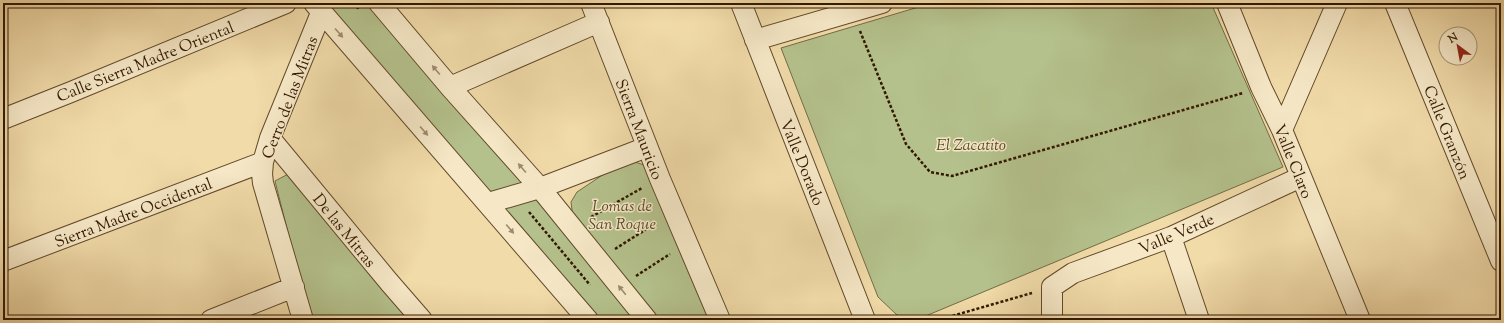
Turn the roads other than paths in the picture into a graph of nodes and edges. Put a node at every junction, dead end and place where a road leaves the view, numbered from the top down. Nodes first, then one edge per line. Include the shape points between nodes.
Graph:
1 (286, 3) edge
2 (379, 3) edge
3 (591, 3) edge
4 (741, 3) edge
5 (882, 3) edge
6 (1227, 3) edge
7 (1337, 3) edge
8 (1395, 3) edge
9 (318, 8) edge
10 (598, 22) junction
11 (755, 40) junction
12 (450, 87) junction
13 (3, 119) edge
14 (1282, 130) junction
15 (270, 138) junction
16 (647, 147) junction
17 (262, 162) junction
18 (1301, 177) junction
19 (540, 188) junction
20 (488, 203) junction
21 (1170, 237) junction
22 (3, 261) edge
23 (1501, 261) edge
24 (294, 287) junction
25 (1358, 318) edge
26 (211, 320) edge
27 (303, 320) edge
28 (422, 320) edge
29 (588, 320) edge
30 (647, 320) edge
31 (720, 320) edge
32 (865, 320) edge
33 (1052, 320) edge
34 (1199, 320) edge

1 - 13 street, Calle Sierra Madre Oriental
12 -> 2 street
3 - 10 street, Sierra Mauricio
4 - 11 street, Valle Dorado
5 - 11 street
6 - 14 street, Valle Claro
7 - 14 street
8 - 23 street, Calle Granzón
9 - 15 street, Cerro de las Mitras
9 -> 20 street
10 - 12 street
10 - 16 street, Sierra Mauricio
11 - 32 street, Valle Dorado
19 -> 12 street
14 - 18 street, Valle Claro
15 - 17 street, Cerro de las Mitras
15 - 28 street, De las Mitras
16 - 19 street
16 - 31 street, Sierra Mauricio
17 - 22 street, Sierra Madre Occidental
17 - 24 street, Cerro de las Mitras via 263,184
18 - 21 street, Valle Verde
18 - 25 street, Valle Claro
19 - 20 street
30 -> 19 street
20 -> 29 street
21 - 33 street, Valle Verde via 1073,273 1052,287
21 - 34 street
24 - 26 street
24 - 27 street, Cerro de las Mitras

